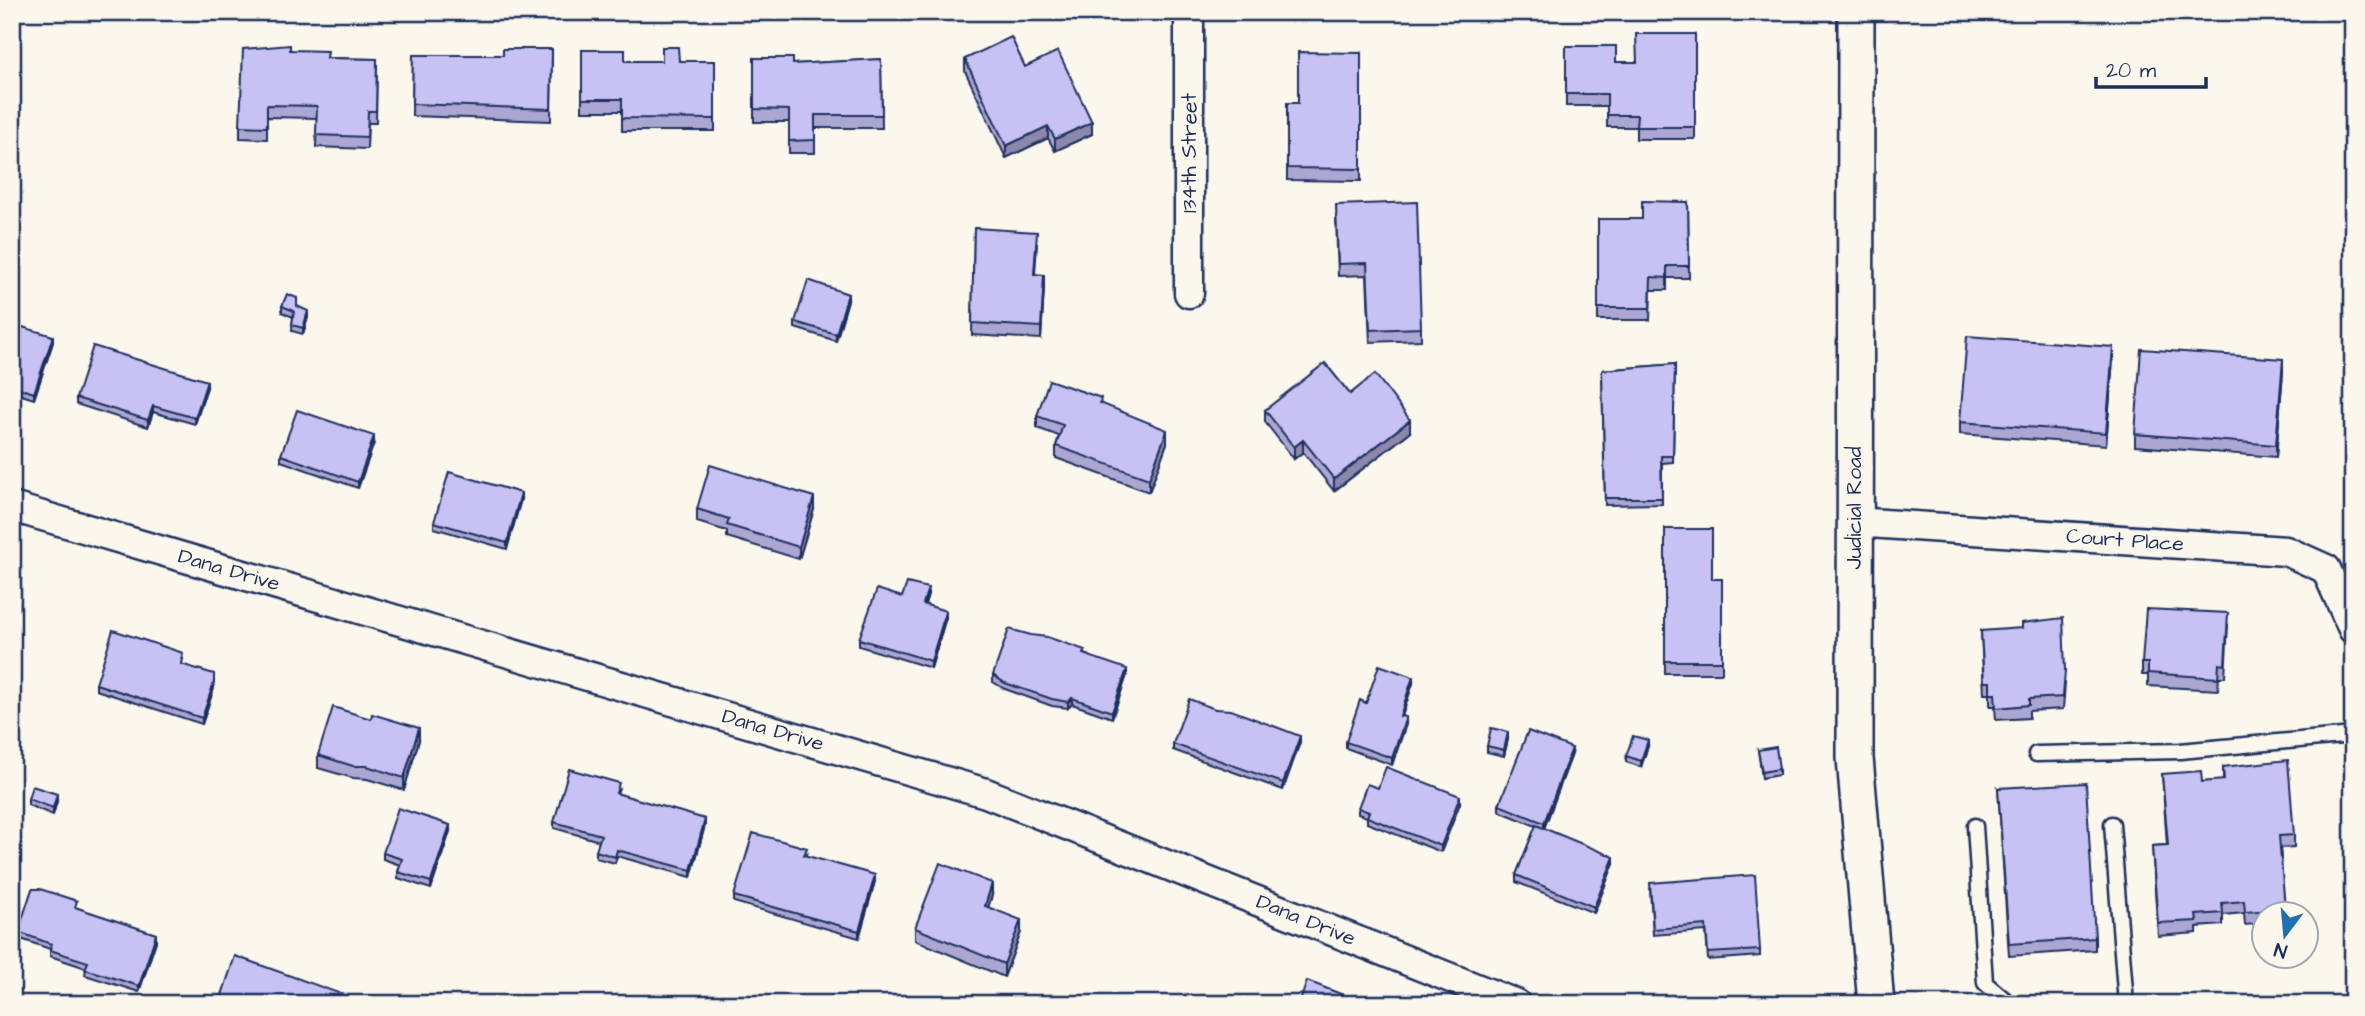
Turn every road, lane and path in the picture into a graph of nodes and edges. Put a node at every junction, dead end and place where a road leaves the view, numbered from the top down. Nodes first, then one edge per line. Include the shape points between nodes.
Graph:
1 (1189, 12) edge
2 (1856, 12) edge
3 (1189, 293) dead end
4 (12, 507) edge
5 (1854, 522) junction
6 (2353, 629) edge
7 (2353, 735) edge
8 (2036, 754) dead end
9 (2112, 824) dead end
10 (1975, 827) dead end
11 (1516, 1004) edge
12 (1876, 1004) edge
13 (2010, 1004) edge
14 (2126, 1004) edge

1 - 3 street, 134th Street
2 - 5 street, Judicial Road
4 - 11 street, Dana Drive via 986,793
5 - 6 street, Court Place via 2286,551 2326,569
5 - 12 street, Judicial Road via 1855,758
7 - 8 lane via 2180,751
9 - 14 lane
10 - 13 lane via 1985,983

